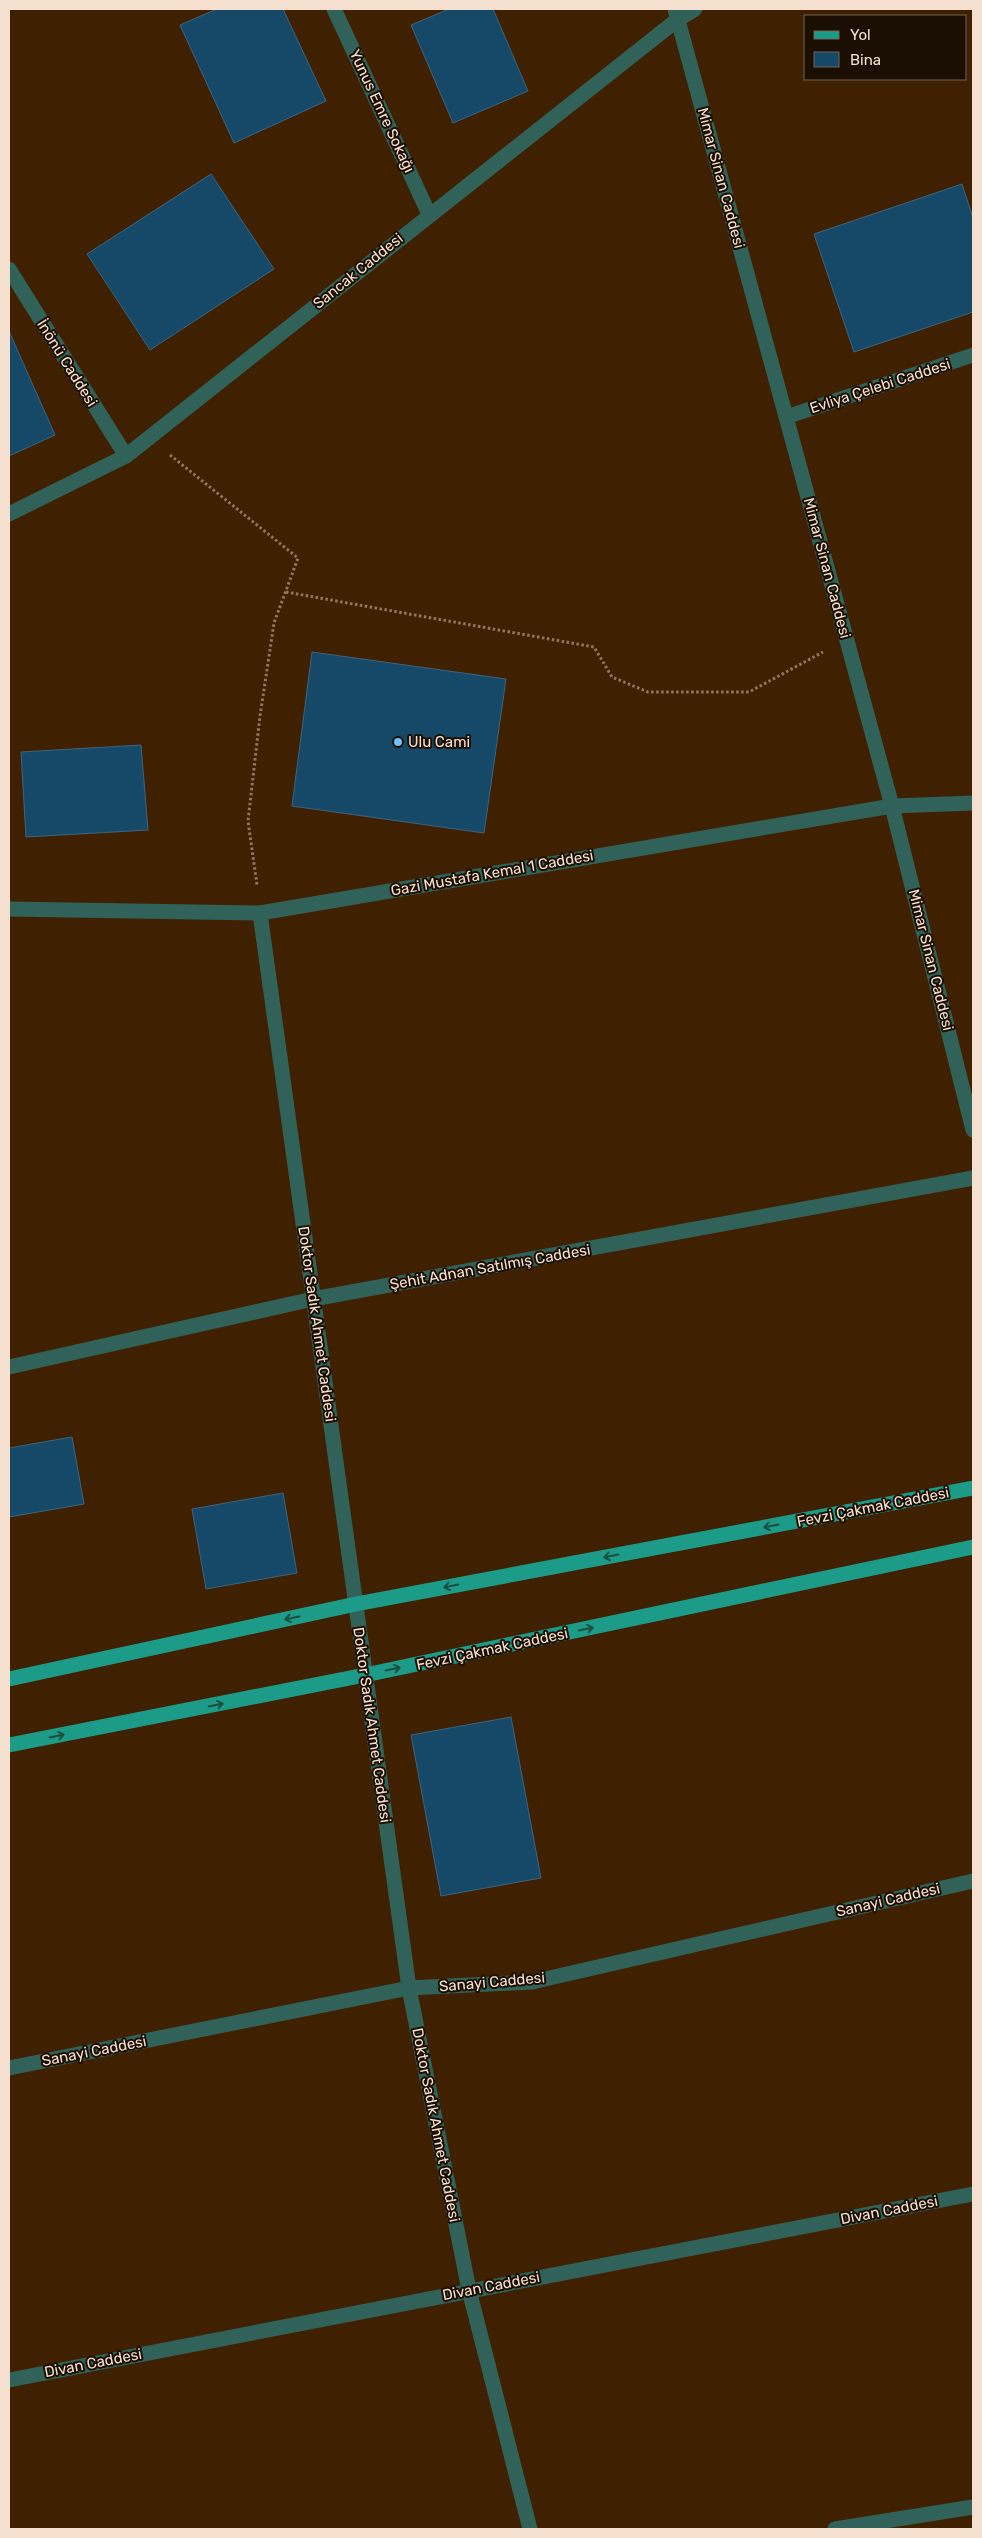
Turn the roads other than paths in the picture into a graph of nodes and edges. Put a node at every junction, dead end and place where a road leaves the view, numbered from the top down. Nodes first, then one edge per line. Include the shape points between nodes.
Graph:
1 (334, 9) edge
2 (695, 9) edge
3 (676, 14) edge
4 (429, 214) junction
5 (9, 269) edge
6 (973, 354) edge
7 (786, 417) junction
8 (126, 456) junction
9 (9, 514) edge
10 (973, 804) edge
11 (892, 806) junction
12 (9, 909) edge
13 (260, 913) junction
14 (973, 1130) edge
15 (973, 1178) edge
16 (314, 1299) junction
17 (9, 1367) edge
18 (973, 1488) edge
19 (973, 1547) edge
20 (356, 1604) junction
21 (365, 1675) junction
22 (9, 1679) edge
23 (9, 1745) edge
24 (973, 1880) edge
25 (409, 1988) junction
26 (9, 2068) edge
27 (973, 2194) edge
28 (468, 2290) junction
29 (9, 2380) edge
30 (973, 2507) edge
31 (530, 2529) edge
32 (836, 2529) edge

1 - 4 street, Yunus Emre Sokağı
2 - 3 street, Sancak Caddesi
3 - 4 street, Sancak Caddesi
3 - 7 street, Mimar Sinan Caddesi
4 - 8 street, Sancak Caddesi
5 - 8 street, İnönü Caddesi
6 - 7 street, Evliya Çelebi Caddesi
7 - 11 street, Mimar Sinan Caddesi
8 - 9 street, Sancak Caddesi
10 - 11 street, Gazi Mustafa Kemal 1 Caddesi
11 - 13 street, Gazi Mustafa Kemal 1 Caddesi
11 - 14 street, Mimar Sinan Caddesi
12 - 13 street, Gazi Mustafa Kemal 1 Caddesi
13 - 16 street, Doktor Sadık Ahmet Caddesi
15 - 16 street, Şehit Adnan Satılmış Caddesi
16 - 17 street, Şehit Adnan Satılmış Caddesi
16 - 20 street, Doktor Sadık Ahmet Caddesi
18 -> 20 main road, Fevzi Çakmak Caddesi
21 -> 19 main road, Fevzi Çakmak Caddesi
20 - 21 street, Doktor Sadık Ahmet Caddesi
20 -> 22 main road, Fevzi Çakmak Caddesi
23 -> 21 main road, Fevzi Çakmak Caddesi
21 - 25 street, Doktor Sadık Ahmet Caddesi
24 - 25 street, Sanayi Caddesi via 532,1982
25 - 26 street, Sanayi Caddesi
25 - 28 street, Doktor Sadık Ahmet Caddesi
27 - 28 street, Divan Caddesi
28 - 29 street, Divan Caddesi
28 - 31 street, Doktor Sadık Ahmet Caddesi
30 - 32 street

